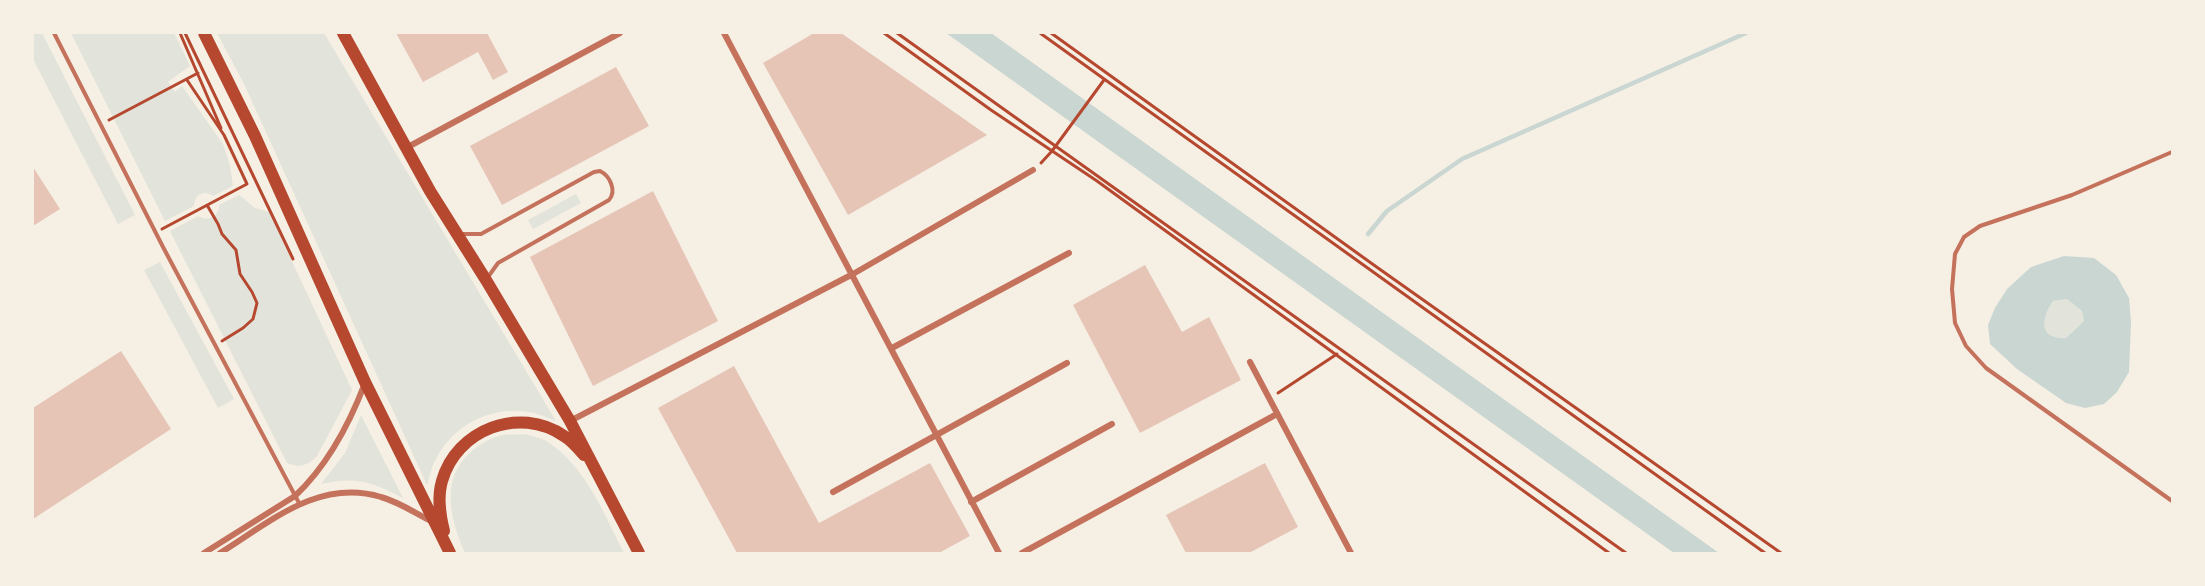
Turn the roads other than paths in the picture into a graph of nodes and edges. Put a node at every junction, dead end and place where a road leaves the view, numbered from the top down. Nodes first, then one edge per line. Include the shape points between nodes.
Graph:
1 (54, 33) edge
2 (204, 33) edge
3 (343, 33) edge
4 (620, 33) edge
5 (724, 33) edge
6 (405, 148) junction
7 (2172, 153) edge
8 (1033, 170) road end
9 (457, 234) junction
10 (1070, 253) dead end
11 (853, 274) junction
12 (486, 280) junction
13 (891, 348) junction
14 (1250, 362) dead end
15 (1067, 363) dead end
16 (365, 382) junction
17 (1277, 414) junction
18 (570, 421) junction
19 (1112, 424) dead end
20 (937, 435) junction
21 (597, 472) junction
22 (833, 492) dead end
23 (295, 496) junction
24 (2172, 501) edge
25 (971, 502) junction
26 (299, 503) junction
27 (435, 523) junction
28 (204, 553) edge
29 (220, 553) edge
30 (450, 553) edge
31 (639, 553) edge
32 (999, 553) edge
33 (1022, 553) edge
34 (1351, 553) edge

1 - 23 lane
2 - 16 highway via 255,136
3 - 6 highway
4 - 6 street
5 - 11 street
6 - 9 highway
7 - 24 lane via 2072,195 1980,226 1964,237 1955,254 1952,289 1955,323 1966,346 1986,368
8 - 11 street
9 - 12 highway
9 - 12 lane via 481,234 594,172 605,174 614,189 609,200 498,263
10 - 13 street
11 - 13 street
11 - 18 street
12 - 18 highway
13 - 20 street
14 - 17 street
15 - 20 street
16 - 23 street via 329,456
16 - 27 highway
17 - 33 street
17 - 34 street
18 - 21 highway
19 - 25 street
20 - 22 street
20 - 25 street
21 - 30 highway via 564,435 541,424 516,422 491,427 468,439 451,458 441,482 439,506
21 - 31 highway
23 - 26 lane
23 - 28 street
25 - 32 street
26 - 27 street via 319,496 359,492 397,503
26 - 29 street
27 - 30 highway

